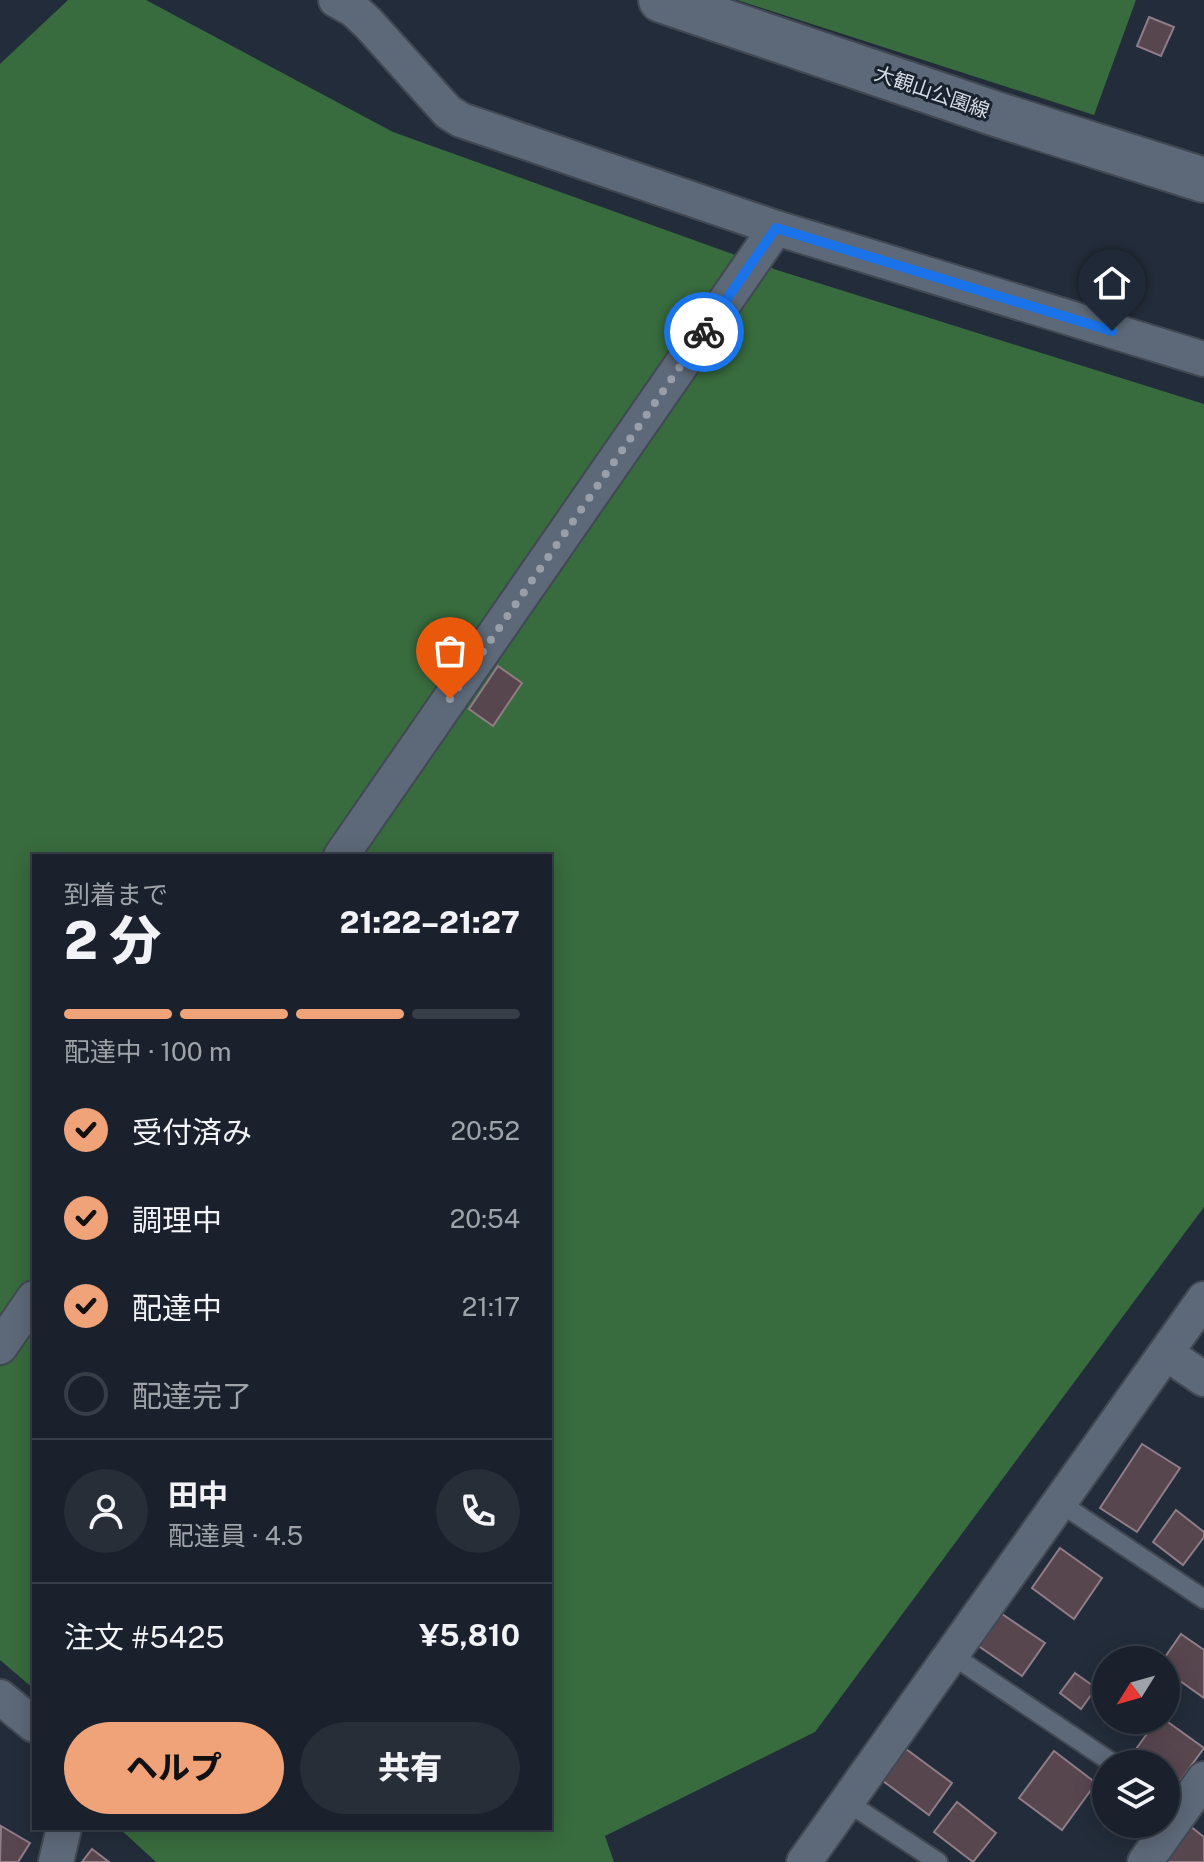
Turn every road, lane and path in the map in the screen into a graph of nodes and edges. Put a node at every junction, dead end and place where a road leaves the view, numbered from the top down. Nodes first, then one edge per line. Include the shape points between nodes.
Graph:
1 (336, 0) edge
2 (661, 0) edge
3 (1204, 180) edge
4 (776, 228) junction
5 (1204, 359) edge
6 (342, 854) edge
7 (1204, 1299) edge
8 (32, 1301) edge
9 (0, 1347) edge
10 (1166, 1353) junction
11 (1204, 1379) edge
12 (1060, 1503) junction
13 (1204, 1599) edge
14 (952, 1655) junction
15 (0, 1697) edge
16 (32, 1723) edge
17 (1093, 1750) edge
18 (1204, 1779) edge
19 (1180, 1799) edge
20 (847, 1802) junction
21 (64, 1830) edge
22 (1157, 1838) edge
23 (56, 1862) edge
24 (804, 1862) edge
25 (938, 1862) edge
26 (1145, 1862) edge

1 - 4 street via 368,23 461,120
2 - 3 main road, 大観山公園線
4 - 5 street
4 - 6 street
7 - 10 street
8 - 9 street
10 - 11 street
10 - 12 street
12 - 13 lane
12 - 14 street
14 - 17 lane
14 - 20 street
15 - 16 street
18 - 19 street
20 - 24 street
20 - 25 lane
21 - 23 street
22 - 26 street

